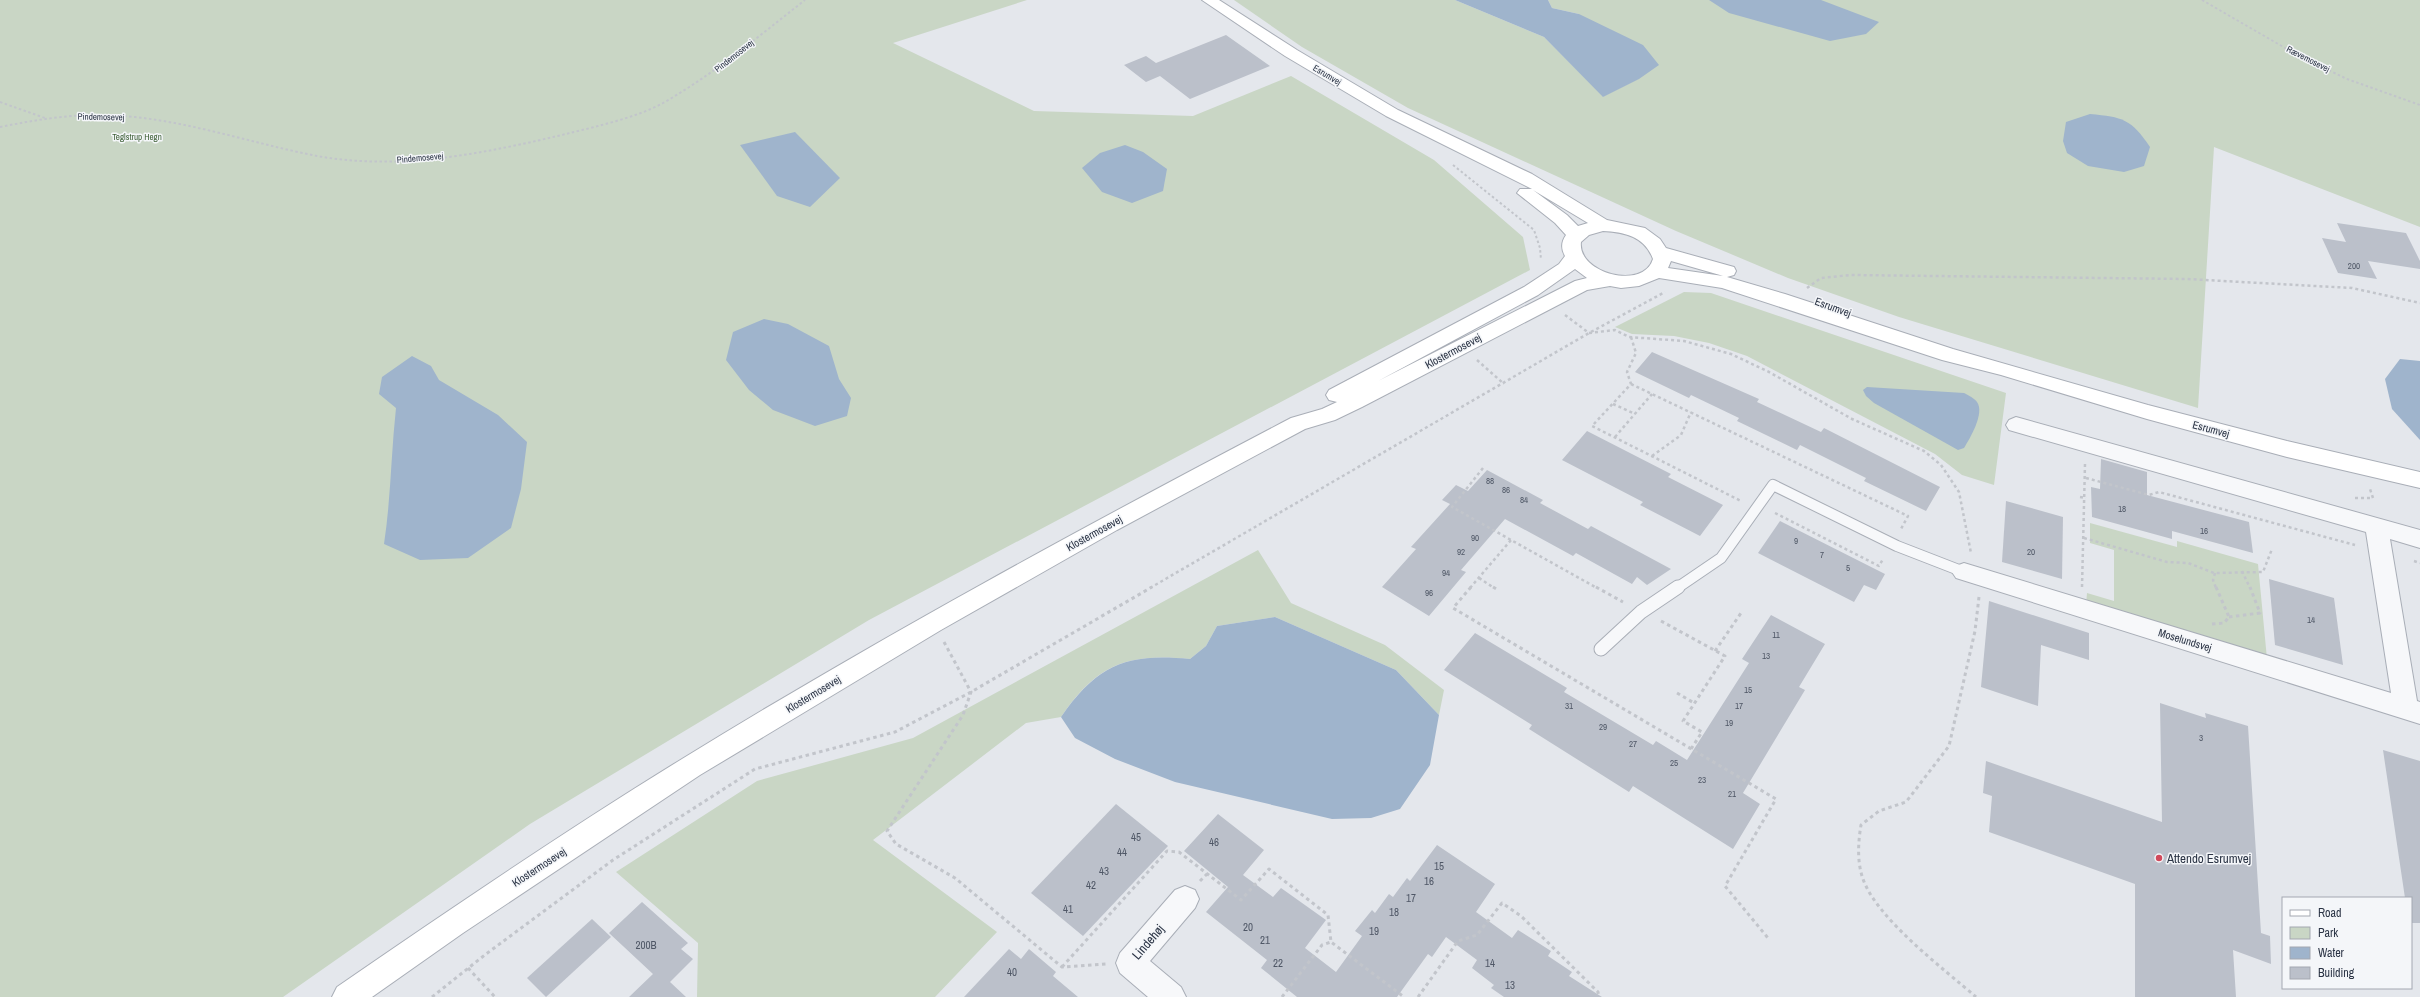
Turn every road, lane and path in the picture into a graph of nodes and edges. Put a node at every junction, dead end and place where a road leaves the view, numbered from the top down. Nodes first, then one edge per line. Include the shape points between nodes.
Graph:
1 (805, 0) edge
2 (1209, 0) edge
3 (2202, 0) edge
4 (0, 102) edge
5 (2420, 105) edge
6 (46, 118) junction
7 (0, 127) edge
8 (1450, 143) junction
9 (1514, 214) dead end
10 (1603, 225) junction
11 (1576, 235) junction
12 (1660, 252) junction
13 (1573, 258) junction
14 (1541, 264) dead end
15 (1656, 272) junction
16 (1608, 280) junction
17 (1804, 291) dead end
18 (2420, 303) edge
19 (1559, 311) dead end
20 (1589, 333) junction
21 (1631, 337) junction
22 (2004, 369) junction
23 (1652, 394) dead end
24 (1613, 404) junction
25 (1691, 412) dead end
26 (1635, 414) junction
27 (1298, 423) junction
28 (2016, 426) dead end
29 (1615, 437) junction
30 (2085, 445) junction
31 (1652, 456) junction
32 (1484, 468) dead end
33 (2086, 478) junction
34 (2420, 480) edge
35 (2080, 496) dead end
36 (2086, 498) junction
37 (1757, 508) junction
38 (2377, 528) junction
39 (2084, 538) junction
40 (2420, 539) edge
41 (1511, 540) junction
42 (2272, 549) dead end
43 (2381, 552) junction
44 (2420, 563) edge
45 (2242, 571) junction
46 (2215, 573) junction
47 (1970, 574) junction
48 (1479, 578) junction
49 (1498, 590) dead end
50 (2083, 608) junction
51 (1641, 612) junction
52 (1741, 613) dead end
53 (2229, 617) junction
54 (1656, 618) dead end
55 (933, 623) junction
56 (2210, 625) dead end
57 (1601, 649) dead end
58 (1715, 651) junction
59 (971, 692) junction
60 (1677, 693) dead end
61 (1694, 703) junction
62 (2413, 710) edge
63 (1691, 749) junction
64 (1185, 899) dead end
65 (1768, 938) dead end
66 (1331, 942) junction
67 (1130, 963) junction
68 (1062, 967) junction
69 (468, 968) junction
70 (347, 997) edge
71 (432, 997) edge
72 (495, 997) edge
73 (1171, 997) edge
74 (1282, 997) edge
75 (1404, 997) edge
76 (1418, 997) edge
77 (1599, 997) edge
78 (1976, 997) edge

1 - 6 path, Pindemosevej via 713,72 661,104 599,126 516,146 425,159 360,161 313,155 203,128 138,118 91,115
2 - 8 main road, Esrumvej via 1385,109
3 - 5 path, Rævemosevej via 2306,59 2347,79
4 - 6 path
6 - 7 path, Pindemosevej
8 - 10 main road, Esrumvej via 1526,178
8 - 11 main road, Esrumvej via 1541,203
9 - 14 path via 1534,230 1540,248
10 - 11 main road via 1587,228
10 - 12 main road via 1637,231 1650,239
11 - 13 main road via 1571,242
12 - 15 main road via 1662,259
12 - 22 main road, Esrumvej via 1761,281 1950,347
13 - 16 main road via 1586,271
13 - 27 main road, Klostermosevej via 1566,268 1531,291 1312,408
15 - 16 main road via 1635,281
15 - 22 main road, Esrumvej via 1723,282 1913,344
16 - 27 main road, Klostermosevej via 1582,285 1362,399 1328,415
17 - 18 path via 1811,282 1824,276 1851,275 2187,279 2352,288
19 - 20 path
20 - 21 path via 1615,330
20 - 59 path
21 - 24 path via 1636,353 1626,373 1631,384
21 - 47 path via 1684,341 1731,354 1769,372 1852,419 1924,452 1941,465 1959,492
22 - 34 main road, Esrumvej via 2155,414 2287,449
23 - 26 path
24 - 26 path
24 - 29 path via 1592,426
25 - 31 path via 1687,426 1679,438 1663,446
26 - 29 path
27 - 55 main road, Klostermosevej via 1109,524
28 - 30 street
29 - 31 path
30 - 33 path
30 - 38 street
31 - 37 path
32 - 41 path via 1452,507
33 - 36 path
33 - 43 path via 2149,495 2159,492
35 - 36 path
36 - 39 path
37 - 47 lane via 1773,485 1897,546
37 - 51 lane via 1721,558
38 - 40 street
38 - 43 street, Moselundsvej
39 - 46 path via 2166,562 2178,560 2193,564
39 - 50 path
41 - 48 path
41 - 51 path
42 - 45 path via 2263,572
43 - 44 path
43 - 62 street, Moselundsvej
45 - 46 path
45 - 53 path via 2260,613
46 - 53 path via 2213,580
47 - 50 street, Moselundsvej
47 - 78 path via 1979,596 1975,631 1949,746 1906,802 1879,811 1861,825 1857,850 1863,880 1871,896
48 - 49 path
48 - 63 path via 1453,608
50 - 62 street, Moselundsvej
51 - 57 lane
52 - 58 path
53 - 56 path via 2224,623
54 - 58 path
55 - 59 path
55 - 70 main road, Klostermosevej via 691,767 453,923
58 - 61 path via 1725,656
59 - 68 path via 963,715 887,831 896,844 955,878
59 - 69 path via 895,732 755,769 613,860
60 - 61 path
61 - 63 path via 1683,721 1702,732
63 - 65 path via 1776,799 1726,886
64 - 67 street, Lindehøj
66 - 68 path via 1328,915 1269,869 1241,900 1179,852 1166,851
66 - 74 path via 1322,945
66 - 75 path
67 - 68 path
67 - 73 street, Lindehøj
69 - 71 path
69 - 72 path
76 - 77 path via 1458,941 1478,935 1502,903 1521,916 1598,992

